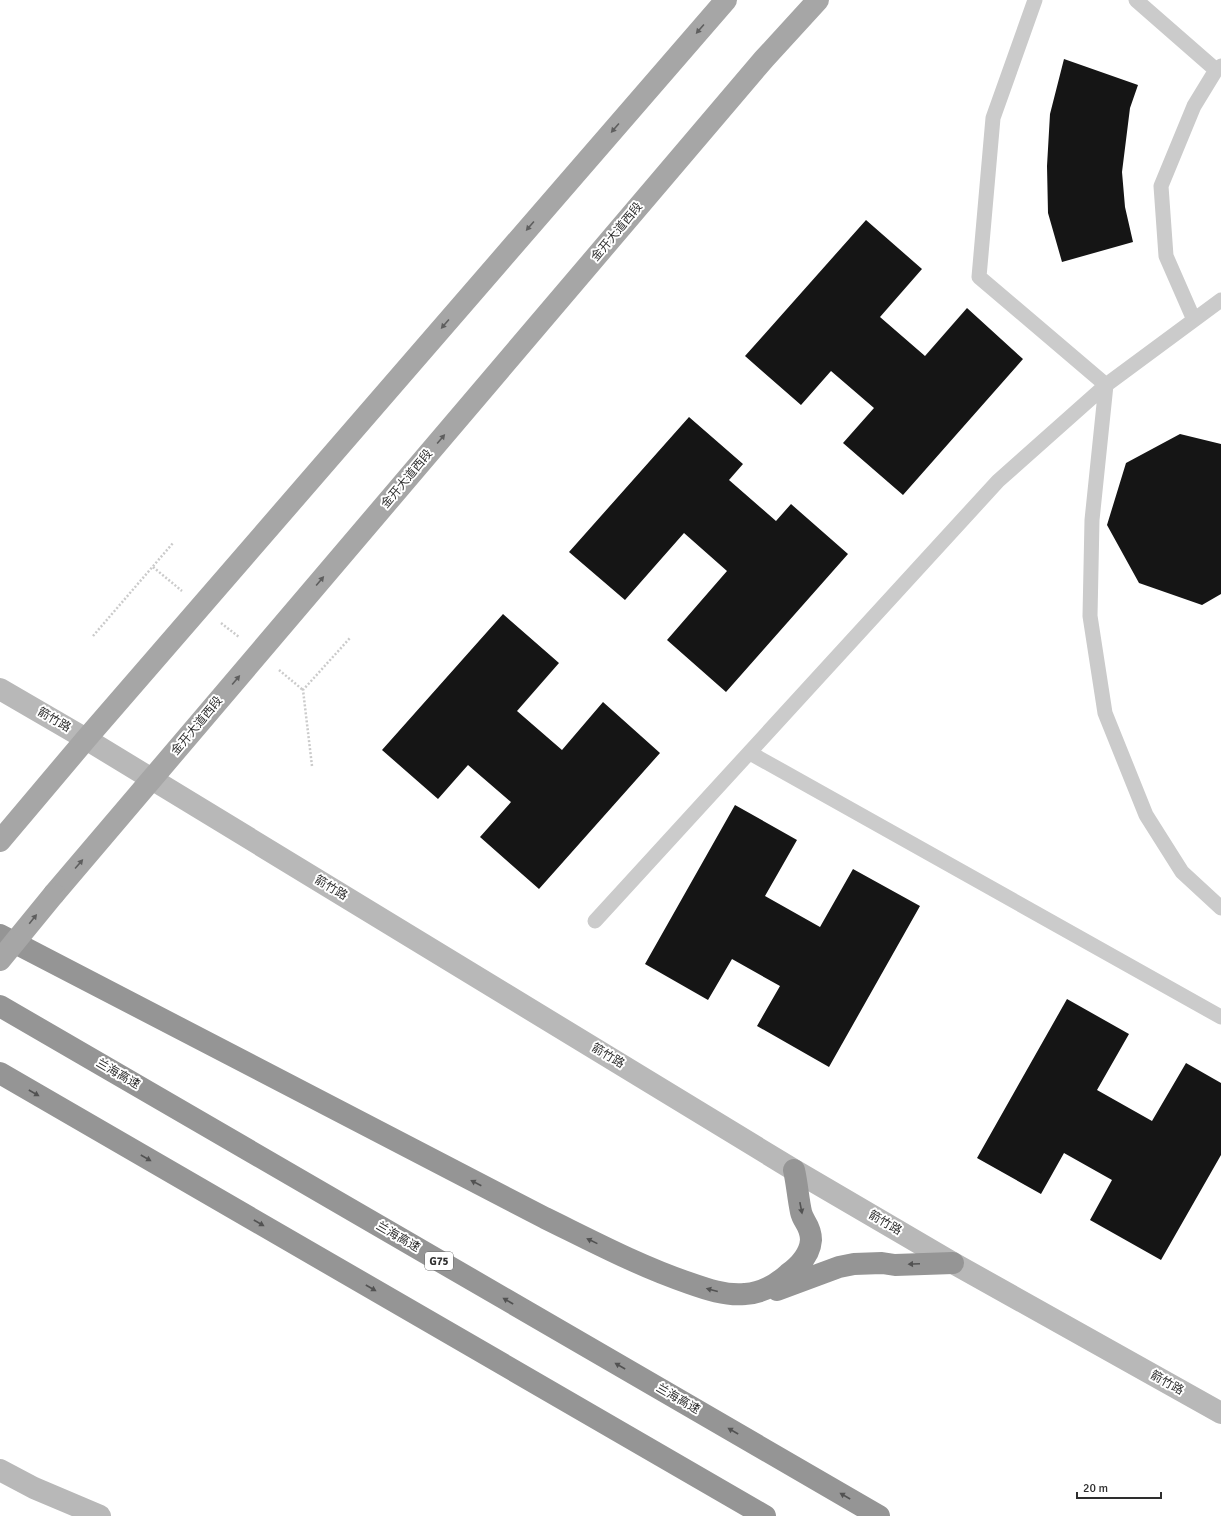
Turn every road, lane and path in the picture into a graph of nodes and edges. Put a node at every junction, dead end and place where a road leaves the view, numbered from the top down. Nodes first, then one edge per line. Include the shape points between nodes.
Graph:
1 (726, 0) edge
2 (818, 0) edge
3 (1136, 0) edge
4 (1033, 1) edge
5 (1218, 68) edge
6 (1221, 300) edge
7 (1194, 320) junction
8 (1106, 385) junction
9 (173, 543) dead end
10 (152, 567) junction
11 (183, 591) dead end
12 (219, 621) dead end
13 (93, 636) dead end
14 (350, 638) dead end
15 (243, 640) dead end
16 (273, 665) dead end
17 (0, 690) edge
18 (303, 690) junction
19 (86, 739) junction
20 (750, 753) junction
21 (312, 766) dead end
22 (152, 779) junction
23 (0, 841) edge
24 (1221, 908) edge
25 (596, 921) dead end
26 (0, 935) edge
27 (0, 960) edge
28 (0, 1006) edge
29 (1221, 1017) edge
30 (0, 1073) edge
31 (794, 1170) junction
32 (953, 1263) junction
33 (744, 1294) junction
34 (1221, 1413) edge
35 (0, 1470) edge
36 (100, 1516) edge
37 (765, 1516) edge
38 (879, 1516) edge

1 -> 19 main road
22 -> 2 main road, 金开大道西段 via 764,59
3 - 5 lane
4 - 8 lane via 993,118 978,277
5 - 7 lane via 1194,106 1161,186 1166,256
6 - 7 lane
7 - 8 lane
8 - 20 lane via 998,481
8 - 24 lane via 1092,520 1090,616 1105,713 1146,815 1182,872
9 - 10 path
10 - 11 path
10 - 13 path
12 - 15 path
14 - 18 path
16 - 18 path
17 - 19 street, 箭竹路
18 - 21 path
19 - 22 street, 箭竹路
19 - 23 main road
20 - 25 lane
20 - 29 lane
27 -> 22 main road, 金开大道西段, bridge
22 - 31 street, 箭竹路
33 -> 26 highway via 718,1292 699,1287 625,1257
38 -> 28 highway, 兰海高速 / G75
30 -> 37 highway
31 - 32 street, 箭竹路
31 -> 33 highway via 801,1214 810,1230 809,1249 798,1265 774,1285
32 -> 33 highway via 854,1264 839,1267 788,1287
32 - 34 street, 箭竹路
35 - 36 street via 34,1488

